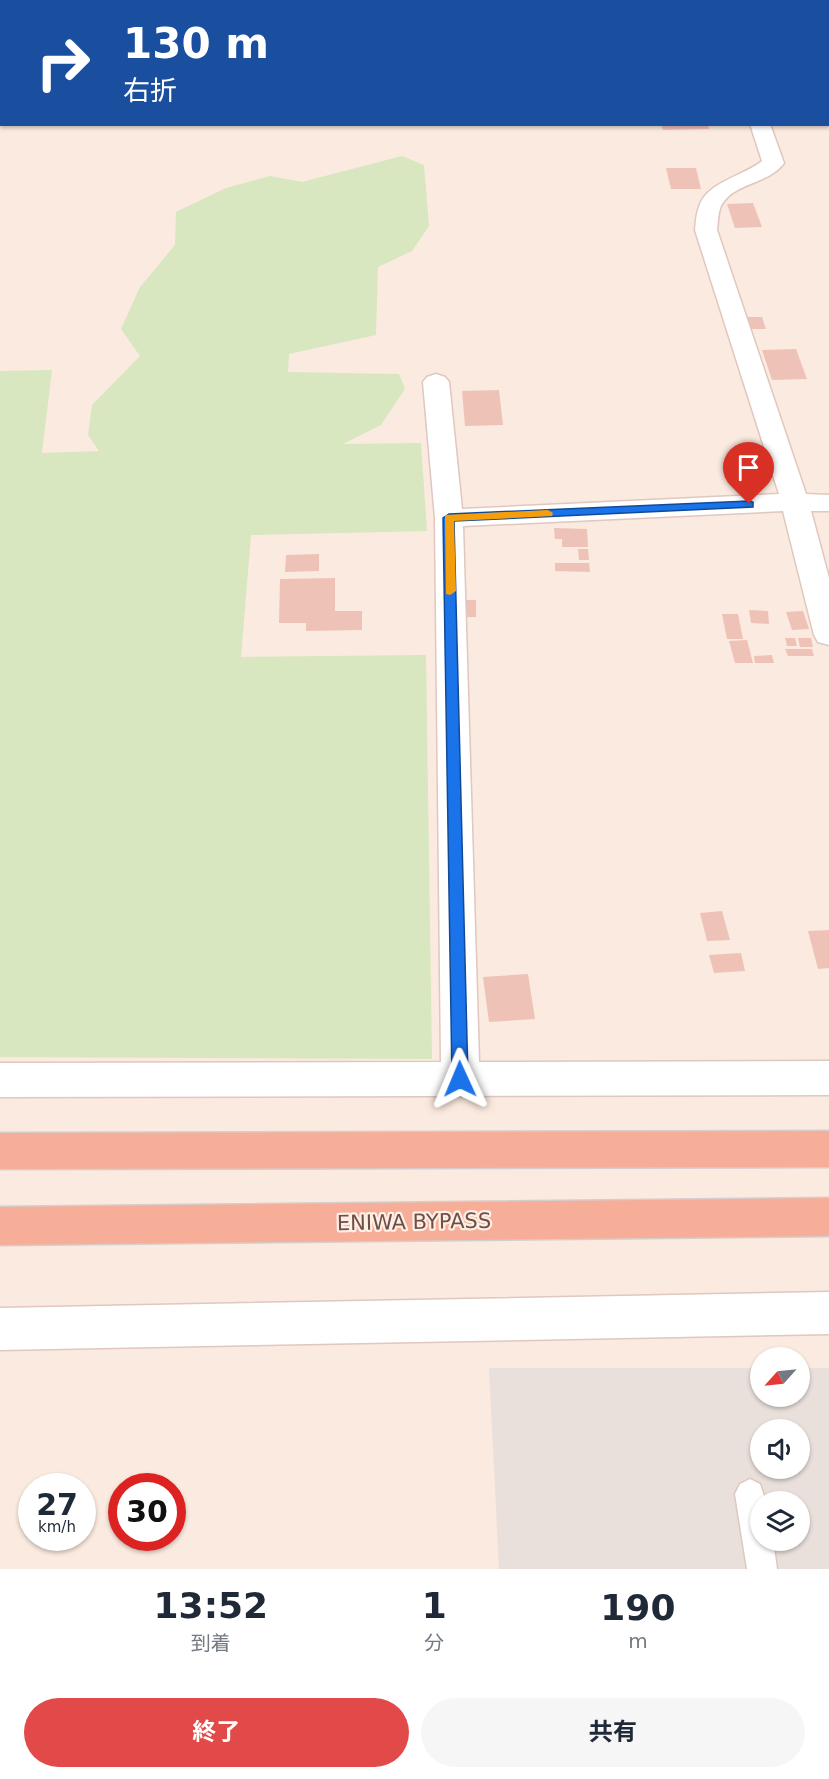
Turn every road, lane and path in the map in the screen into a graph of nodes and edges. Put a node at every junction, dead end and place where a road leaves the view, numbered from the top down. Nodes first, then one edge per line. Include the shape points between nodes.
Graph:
1 (761, 126) edge
2 (436, 382) dead end
3 (795, 502) junction
4 (829, 504) edge
5 (449, 518) junction
6 (829, 635) edge
7 (829, 1078) edge
8 (460, 1079) junction
9 (0, 1080) edge
10 (829, 1149) edge
11 (0, 1151) edge
12 (829, 1217) edge
13 (0, 1226) edge
14 (829, 1313) edge
15 (0, 1329) edge
16 (759, 1551) edge
17 (762, 1569) edge

1 - 3 street via 773,163 758,175 729,186 710,205 706,230
2 - 5 street
3 - 4 street
3 - 5 street
3 - 6 street
5 - 8 street
7 - 8 street
8 - 9 street
10 - 11 highway
12 - 13 highway, ENIWA BYPASS
14 - 15 street
16 - 17 lane

